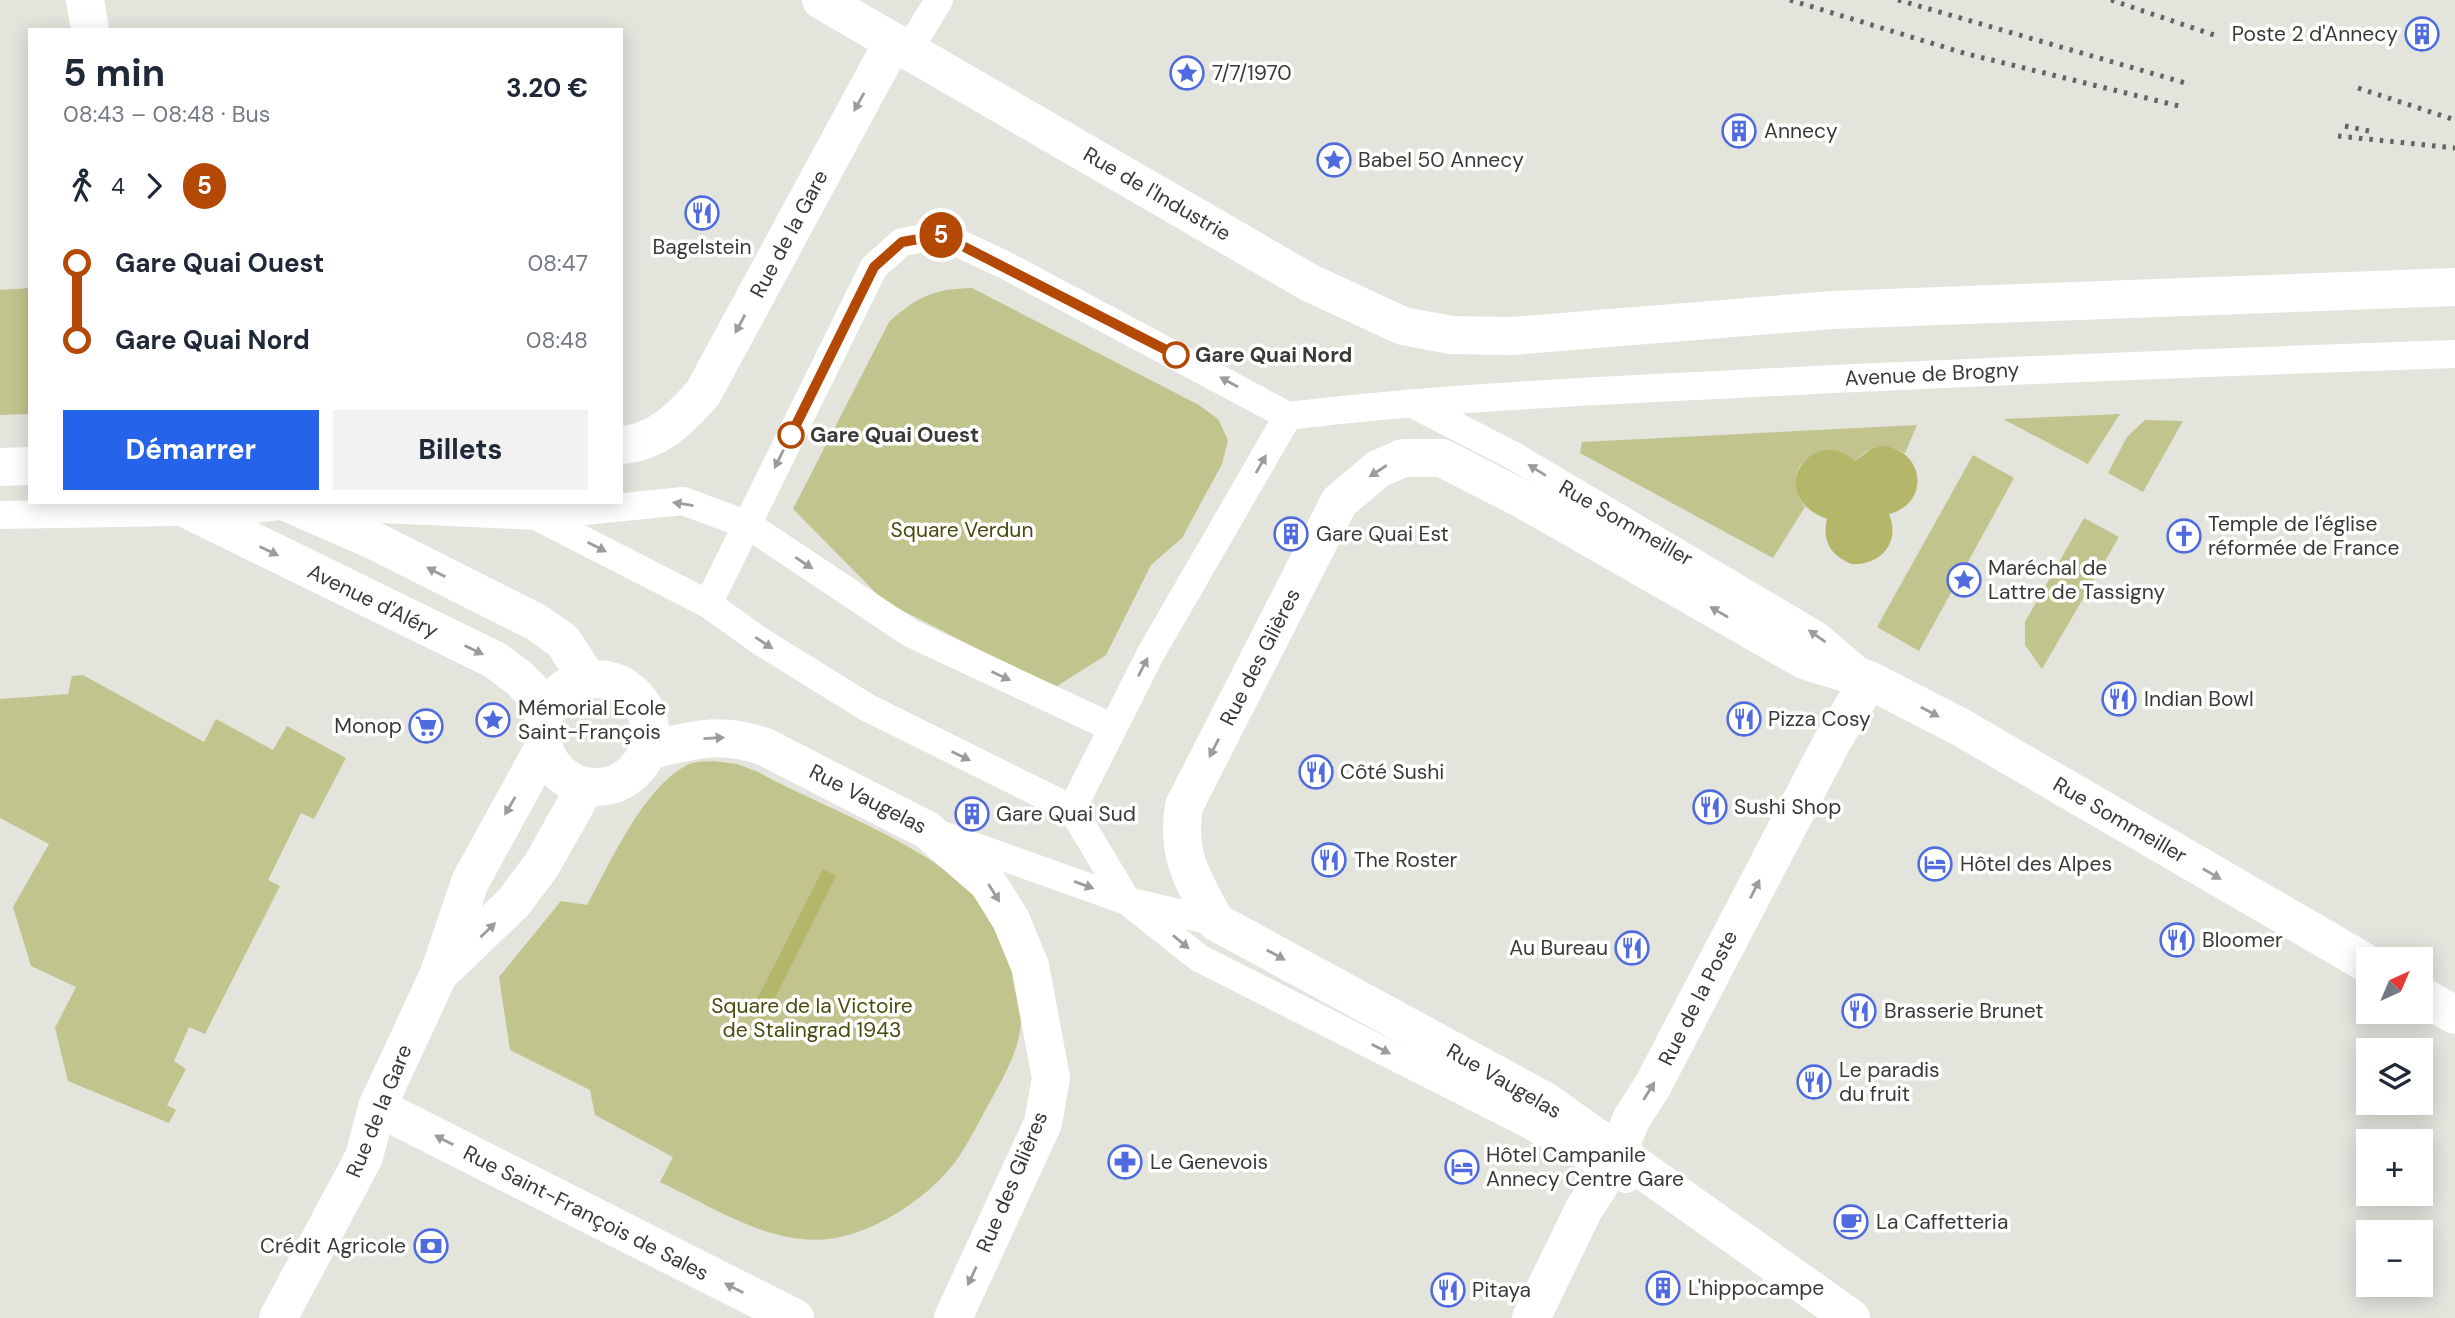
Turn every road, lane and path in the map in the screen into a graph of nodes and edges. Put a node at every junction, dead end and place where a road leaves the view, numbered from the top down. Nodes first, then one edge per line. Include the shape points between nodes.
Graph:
1 (85, 0) edge
2 (821, 0) edge
3 (939, 0) edge
4 (90, 28) edge
5 (900, 47) junction
6 (2455, 286) edge
7 (2455, 354) edge
8 (1409, 401) junction
9 (1289, 416) junction
10 (623, 443) edge
11 (1442, 458) joint
12 (28, 466) edge
13 (0, 467) edge
14 (289, 504) edge
15 (179, 506) edge
16 (0, 515) edge
17 (536, 516) junction
18 (748, 525) junction
19 (708, 604) junction
20 (588, 680) junction
21 (1869, 680) junction
22 (548, 708) junction
23 (1113, 728) junction
24 (544, 747) junction
25 (648, 751) junction
26 (586, 786) junction
27 (1072, 809) junction
28 (927, 830) junction
29 (1127, 901) junction
30 (1216, 922) junction
31 (2356, 957) edge
32 (438, 976) junction
33 (2433, 1002) edge
34 (2455, 1015) edge
35 (377, 1107) junction
36 (1613, 1159) junction
37 (278, 1318) edge
38 (795, 1318) edge
39 (953, 1318) edge
40 (1531, 1318) edge
41 (1826, 1318) edge
42 (1851, 1318) edge

1 - 4 street
2 - 5 street, Rue de l'Industrie
3 - 5 lane
5 - 6 street, Rue de l'Industrie via 1310,283 1403,326 1451,335 1512,336 1832,310
5 -> 10 street, Rue de la Gare via 703,393 679,421 656,435
7 - 8 lane, Avenue de Brogny via 2054,368
8 - 9 lane, Avenue de Brogny
21 -> 8 lane, Rue Sommeiller via 1807,629 1514,456
9 -> 18 lane via 941,235 902,242 874,267
23 -> 9 lane via 1151,653
21 -> 11 street, Rue Sommeiller via 1804,660
11 -> 30 street, Rue des Glières via 1404,458 1378,469 1339,502 1184,806 1180,833 1186,869
12 - 13 street
14 - 15 lane, Avenue d'Aléry via 235,512
14 - 17 lane, Avenue d'Aléry
20 -> 14 street via 563,641 536,622 375,541
15 - 16 lane, Avenue d'Aléry
15 -> 22 street, Avenue d'Aléry via 495,660
18 -> 17 lane, Avenue d'Aléry via 683,501
17 -> 19 lane
18 - 19 lane
18 -> 23 lane, Avenue d'Aléry via 910,633
19 -> 27 lane via 868,708
20 - 22 street via 565,689
20 - 25 street via 617,684 639,699 650,724
21 -> 31 street, Rue Sommeiller via 1962,728
36 -> 21 street, Rue de la Poste
22 - 24 street via 542,727
23 - 27 lane
24 - 26 street via 559,773
24 -> 32 street, Rue de la Gare via 479,862
25 - 26 street via 636,771 623,780
25 -> 28 street, Rue Vaugelas via 698,738 741,739
32 -> 26 street, Rue de la Gare via 520,894
27 - 29 lane, Rue Vaugelas
28 -> 29 lane, Rue Vaugelas
28 -> 39 street, Rue des Glières via 988,883 1011,920 1030,966 1051,1078 1043,1123
29 - 30 lane, Rue Vaugelas
29 -> 36 lane, Rue Vaugelas via 1199,958 1518,1119
30 -> 36 street, Rue Vaugelas via 1545,1101
32 - 35 street, Rue de la Gare
33 - 34 street
35 - 37 street, Rue de la Gare via 364,1157
38 -> 35 street, Rue Saint-François de Sales
36 - 40 street, Rue de la Poste
36 - 41 lane, Rue Vaugelas
36 - 42 street, Rue Vaugelas

